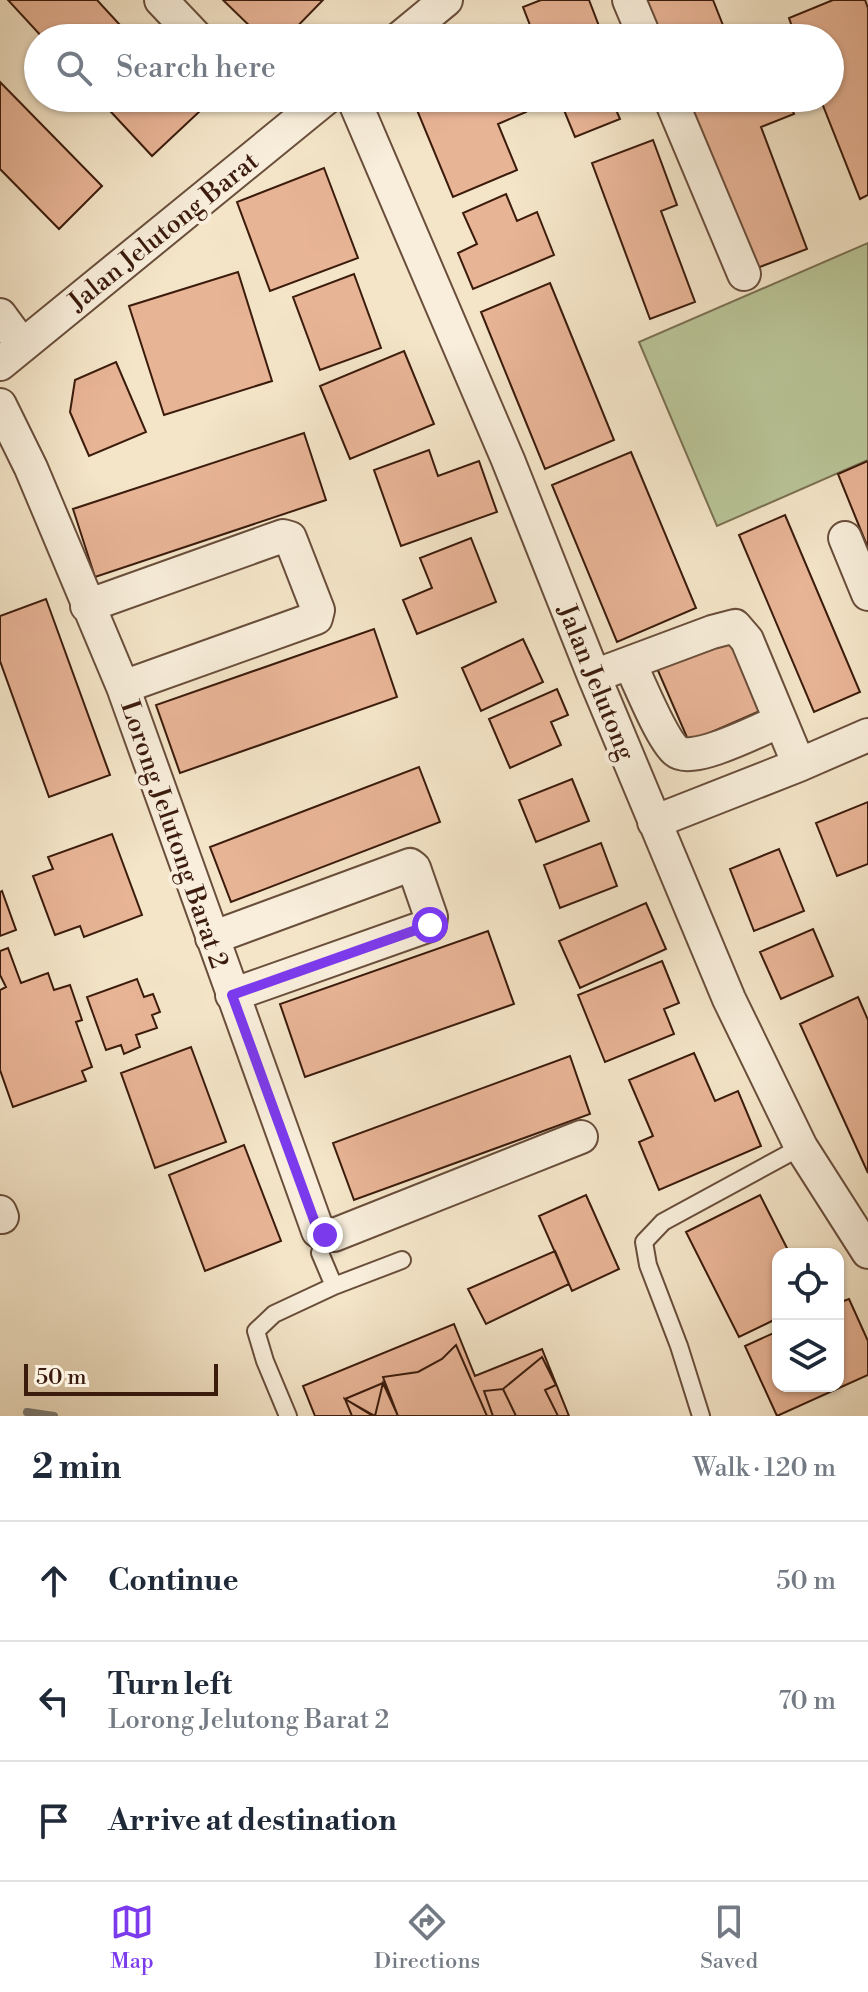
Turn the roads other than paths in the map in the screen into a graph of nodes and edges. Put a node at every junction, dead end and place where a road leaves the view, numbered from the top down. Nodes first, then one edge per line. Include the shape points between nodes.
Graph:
1 (161, 0) edge
2 (446, 0) edge
3 (629, 0) edge
4 (184, 24) edge
5 (417, 24) edge
6 (639, 24) edge
7 (309, 112) edge
8 (359, 112) edge
9 (676, 112) edge
10 (744, 274) dead end
11 (0, 315) edge
12 (11, 354) edge
13 (0, 405) edge
14 (845, 538) dead end
15 (868, 594) edge
16 (87, 606) junction
17 (630, 664) junction
18 (594, 676) junction
19 (123, 687) junction
20 (780, 721) junction
21 (868, 735) edge
22 (799, 765) junction
23 (654, 822) junction
24 (212, 938) junction
25 (232, 995) junction
26 (581, 1137) dead end
27 (801, 1147) junction
28 (325, 1235) junction
29 (864, 1235) edge
30 (402, 1260) dead end
31 (334, 1286) junction
32 (288, 1416) edge
33 (701, 1416) edge

1 - 4 street
2 - 5 street
3 - 6 street
7 - 12 street, Jalan Jelutong Barat
8 - 18 street, Jalan Jelutong
9 - 10 street
11 - 12 street
13 - 16 street, Lorong Jelutong Barat 2
14 - 15 street
16 - 19 street, Lorong Jelutong Barat 2
16 - 19 street via 283,536 290,538 318,610 316,618
17 - 18 street
17 - 20 street via 677,753 688,756 712,749
17 - 20 street via 735,626 747,640
18 - 23 street, Jalan Jelutong
19 - 24 street, Lorong Jelutong Barat 2
20 - 22 street
21 - 22 street
22 - 23 street
23 - 27 street, Jalan Jelutong via 729,999
24 - 25 street, Lorong Jelutong Barat 2
24 - 25 street via 410,865 414,868 430,925
25 - 28 street, Lorong Jelutong Barat 2 via 318,1231
26 - 28 street
27 - 29 street, Jalan Jelutong
27 - 33 lane via 663,1222 644,1242
28 - 31 lane via 320,1253
30 - 31 lane
31 - 32 lane via 274,1314 256,1331

